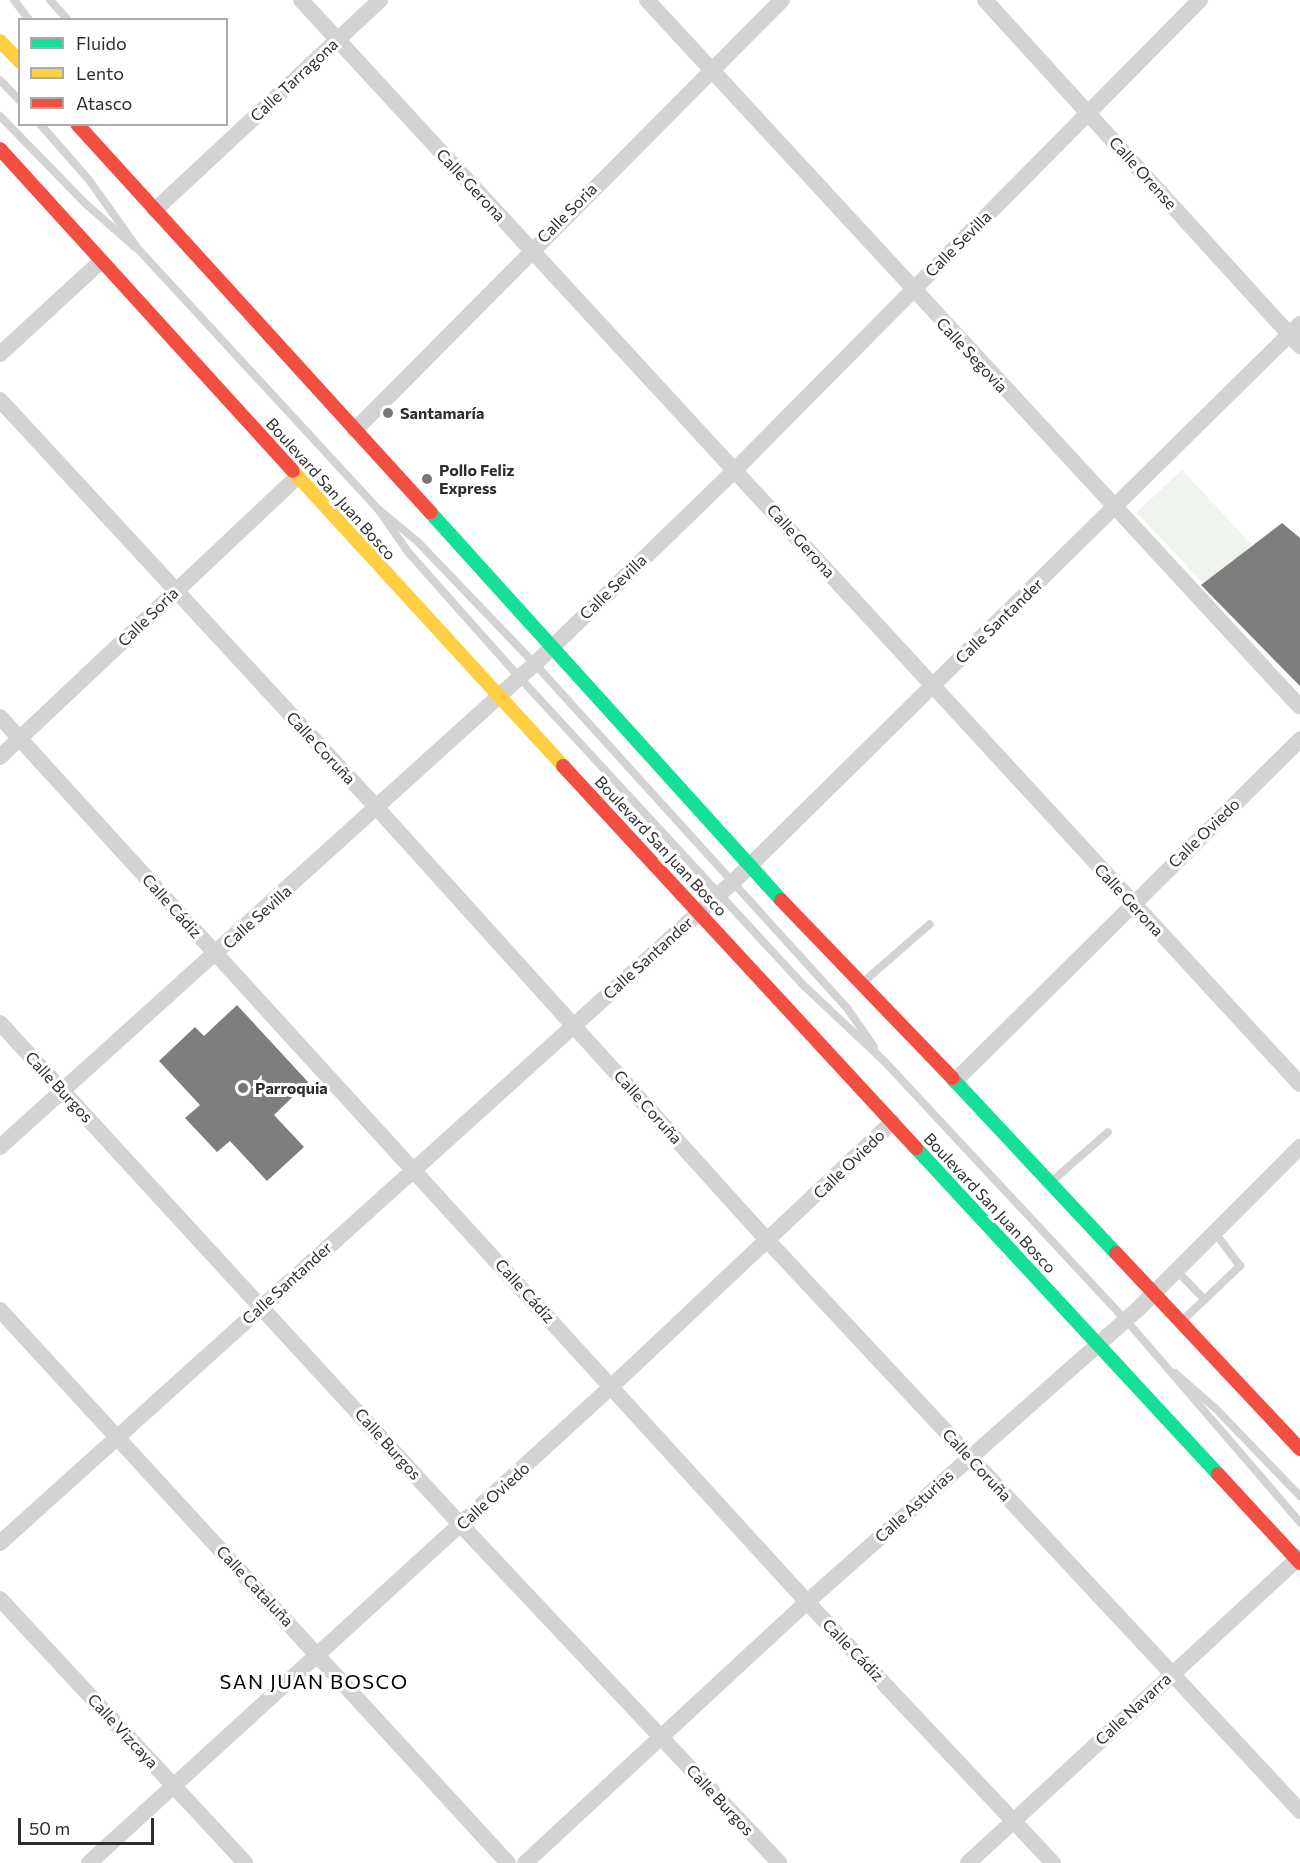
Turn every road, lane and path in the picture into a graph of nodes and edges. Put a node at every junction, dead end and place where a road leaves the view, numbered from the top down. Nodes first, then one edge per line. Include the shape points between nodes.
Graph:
1 (14, 0) edge
2 (50, 0) edge
3 (301, 0) edge
4 (380, 0) edge
5 (647, 0) edge
6 (782, 0) edge
7 (985, 0) edge
8 (1200, 0) edge
9 (28, 18) edge
10 (66, 18) edge
11 (0, 40) edge
12 (336, 40) junction
13 (18, 60) edge
14 (711, 70) junction
15 (0, 80) edge
16 (18, 99) edge
17 (1088, 112) junction
18 (0, 116) edge
19 (42, 126) edge
20 (79, 126) edge
21 (0, 149) edge
22 (155, 210) junction
23 (139, 250) junction
24 (530, 250) junction
25 (101, 261) junction
26 (912, 291) junction
27 (1296, 335) edge
28 (0, 354) edge
29 (0, 400) edge
30 (355, 430) junction
31 (736, 469) junction
32 (297, 477) junction
33 (378, 509) junction
34 (1116, 509) junction
35 (175, 591) junction
36 (552, 647) junction
37 (535, 664) junction
38 (519, 676) junction
39 (932, 685) junction
40 (498, 696) junction
41 (1300, 707) edge
42 (0, 717) edge
43 (20, 739) junction
44 (1300, 739) edge
45 (0, 757) edge
46 (377, 808) junction
47 (752, 864) junction
48 (733, 882) junction
49 (719, 894) junction
50 (1132, 904) junction
51 (700, 911) junction
52 (930, 924) dead end
53 (216, 955) junction
54 (861, 984) junction
55 (0, 1023) edge
56 (574, 1025) junction
57 (885, 1062) junction
58 (955, 1081) junction
59 (1300, 1084) edge
60 (62, 1090) junction
61 (892, 1122) junction
62 (1108, 1132) dead end
63 (0, 1147) edge
64 (1300, 1147) edge
65 (413, 1168) junction
66 (1050, 1183) junction
67 (1215, 1233) junction
68 (768, 1240) junction
69 (1177, 1272) junction
70 (1154, 1295) junction
71 (1205, 1300) junction
72 (262, 1306) junction
73 (0, 1310) edge
74 (1126, 1320) junction
75 (1180, 1323) junction
76 (1100, 1344) junction
77 (1170, 1369) junction
78 (612, 1386) junction
79 (117, 1437) junction
80 (1300, 1449) edge
81 (970, 1456) junction
82 (1300, 1496) edge
83 (1300, 1522) edge
84 (461, 1525) junction
85 (0, 1543) edge
86 (1299, 1560) edge
87 (0, 1599) edge
88 (807, 1602) junction
89 (317, 1654) junction
90 (1173, 1671) junction
91 (661, 1737) junction
92 (174, 1785) junction
93 (1300, 1811) edge
94 (1014, 1820) junction
95 (89, 1863) edge
96 (245, 1863) edge
97 (508, 1863) edge
98 (525, 1863) edge
99 (779, 1863) edge
100 (968, 1863) edge
101 (1053, 1863) edge

1 - 9 lane
2 - 10 lane
3 - 12 street, Calle Gerona
4 - 12 street, Calle Tarragona
5 - 14 street, Calle Segovia
6 - 14 street, Calle Soria
7 - 17 street, Calle Orense
8 - 17 street, Calle Sevilla
11 - 13 street
12 - 22 street, Calle Tarragona
12 - 24 street, Calle Gerona
14 - 24 street, Calle Soria
14 - 26 street, Calle Segovia
15 - 16 lane
17 - 26 street, Calle Sevilla
17 - 27 street, Calle Orense
18 - 23 lane via 94,212
19 - 23 lane via 89,180
20 - 22 street
21 - 25 street, Boulevard San Juan Bosco
22 - 30 street
23 - 33 lane
24 - 30 street, Calle Soria
24 - 31 street, Calle Gerona
25 - 28 street
25 - 32 street, Boulevard San Juan Bosco
26 - 31 street, Calle Sevilla
26 - 34 street, Calle Segovia
27 - 34 street, Calle Santander
29 - 35 street, Calle Coruña
30 - 36 street
31 - 36 street, Calle Sevilla
31 - 39 street, Calle Gerona
32 - 35 street, Calle Soria
32 - 40 street, Boulevard San Juan Bosco
33 - 37 lane via 417,541
33 - 38 lane via 408,552
34 - 39 street, Calle Santander
34 - 41 street, Calle Segovia
35 - 43 street, Calle Soria
35 - 46 street, Calle Coruña
36 - 37 street, Calle Sevilla
36 - 47 street
37 - 38 street, Calle Sevilla
37 - 48 lane
38 - 40 street, Calle Sevilla
38 - 49 lane
39 - 47 street, Calle Santander
39 - 50 street, Calle Gerona
40 - 46 street, Calle Sevilla
40 - 51 street, Boulevard San Juan Bosco
42 - 43 street, Calle Cádiz
43 - 45 street, Calle Soria
43 - 53 street, Calle Cádiz
44 - 50 street, Calle Oviedo
46 - 53 street, Calle Sevilla
46 - 56 street, Calle Coruña
47 - 48 street, Calle Santander
47 - 54 street
48 - 49 street, Calle Santander
48 - 57 lane via 847,1008
49 - 51 street, Calle Santander
49 - 57 lane via 801,983
50 - 58 street, Calle Oviedo
50 - 59 street, Calle Gerona
51 - 56 street, Calle Santander
51 - 61 street, Boulevard San Juan Bosco
52 - 54 lane
53 - 60 street, Calle Sevilla
53 - 65 street, Calle Cádiz
54 - 58 street
55 - 60 street, Calle Burgos
56 - 65 street, Calle Santander
56 - 68 street, Calle Coruña
57 - 74 lane
58 - 66 street
60 - 63 street, Calle Sevilla
60 - 72 street, Calle Burgos
61 - 68 street, Calle Oviedo
61 - 76 street, Boulevard San Juan Bosco
62 - 66 lane
64 - 67 street, Calle Asturias
65 - 72 street, Calle Santander
65 - 78 street, Calle Cádiz
66 - 70 street
67 - 69 street, Calle Asturias
67 - 71 lane via 1240,1266
68 - 78 street, Calle Oviedo
68 - 81 street, Calle Coruña
69 - 70 street, Calle Asturias
69 - 71 lane
70 - 74 street, Calle Asturias
70 - 75 street
71 - 75 lane
72 - 79 street, Calle Santander
72 - 84 street, Calle Burgos
73 - 79 street, Calle Cataluña
74 - 76 street, Calle Asturias
74 - 77 lane
75 - 80 street
76 - 81 street, Calle Asturias
76 - 86 street, Boulevard San Juan Bosco
77 - 82 lane via 1216,1408
77 - 83 lane via 1231,1446
78 - 84 street, Calle Oviedo
78 - 88 street, Calle Cádiz
79 - 85 street, Calle Santander
79 - 89 street, Calle Cataluña
81 - 88 street, Calle Asturias
81 - 90 street, Calle Coruña
84 - 89 street, Calle Oviedo
84 - 91 street, Calle Burgos
86 - 90 street, Calle Navarra
87 - 92 street, Calle Vizcaya
88 - 91 street, Calle Asturias
88 - 94 street, Calle Cádiz
89 - 92 street, Calle Oviedo
89 - 97 street, Calle Cataluña
90 - 93 street, Calle Coruña
90 - 94 street, Calle Navarra
91 - 98 street, Calle Asturias
91 - 99 street, Calle Burgos
92 - 95 street, Calle Oviedo
92 - 96 street, Calle Vizcaya
94 - 100 street, Calle Navarra
94 - 101 street, Calle Cádiz

